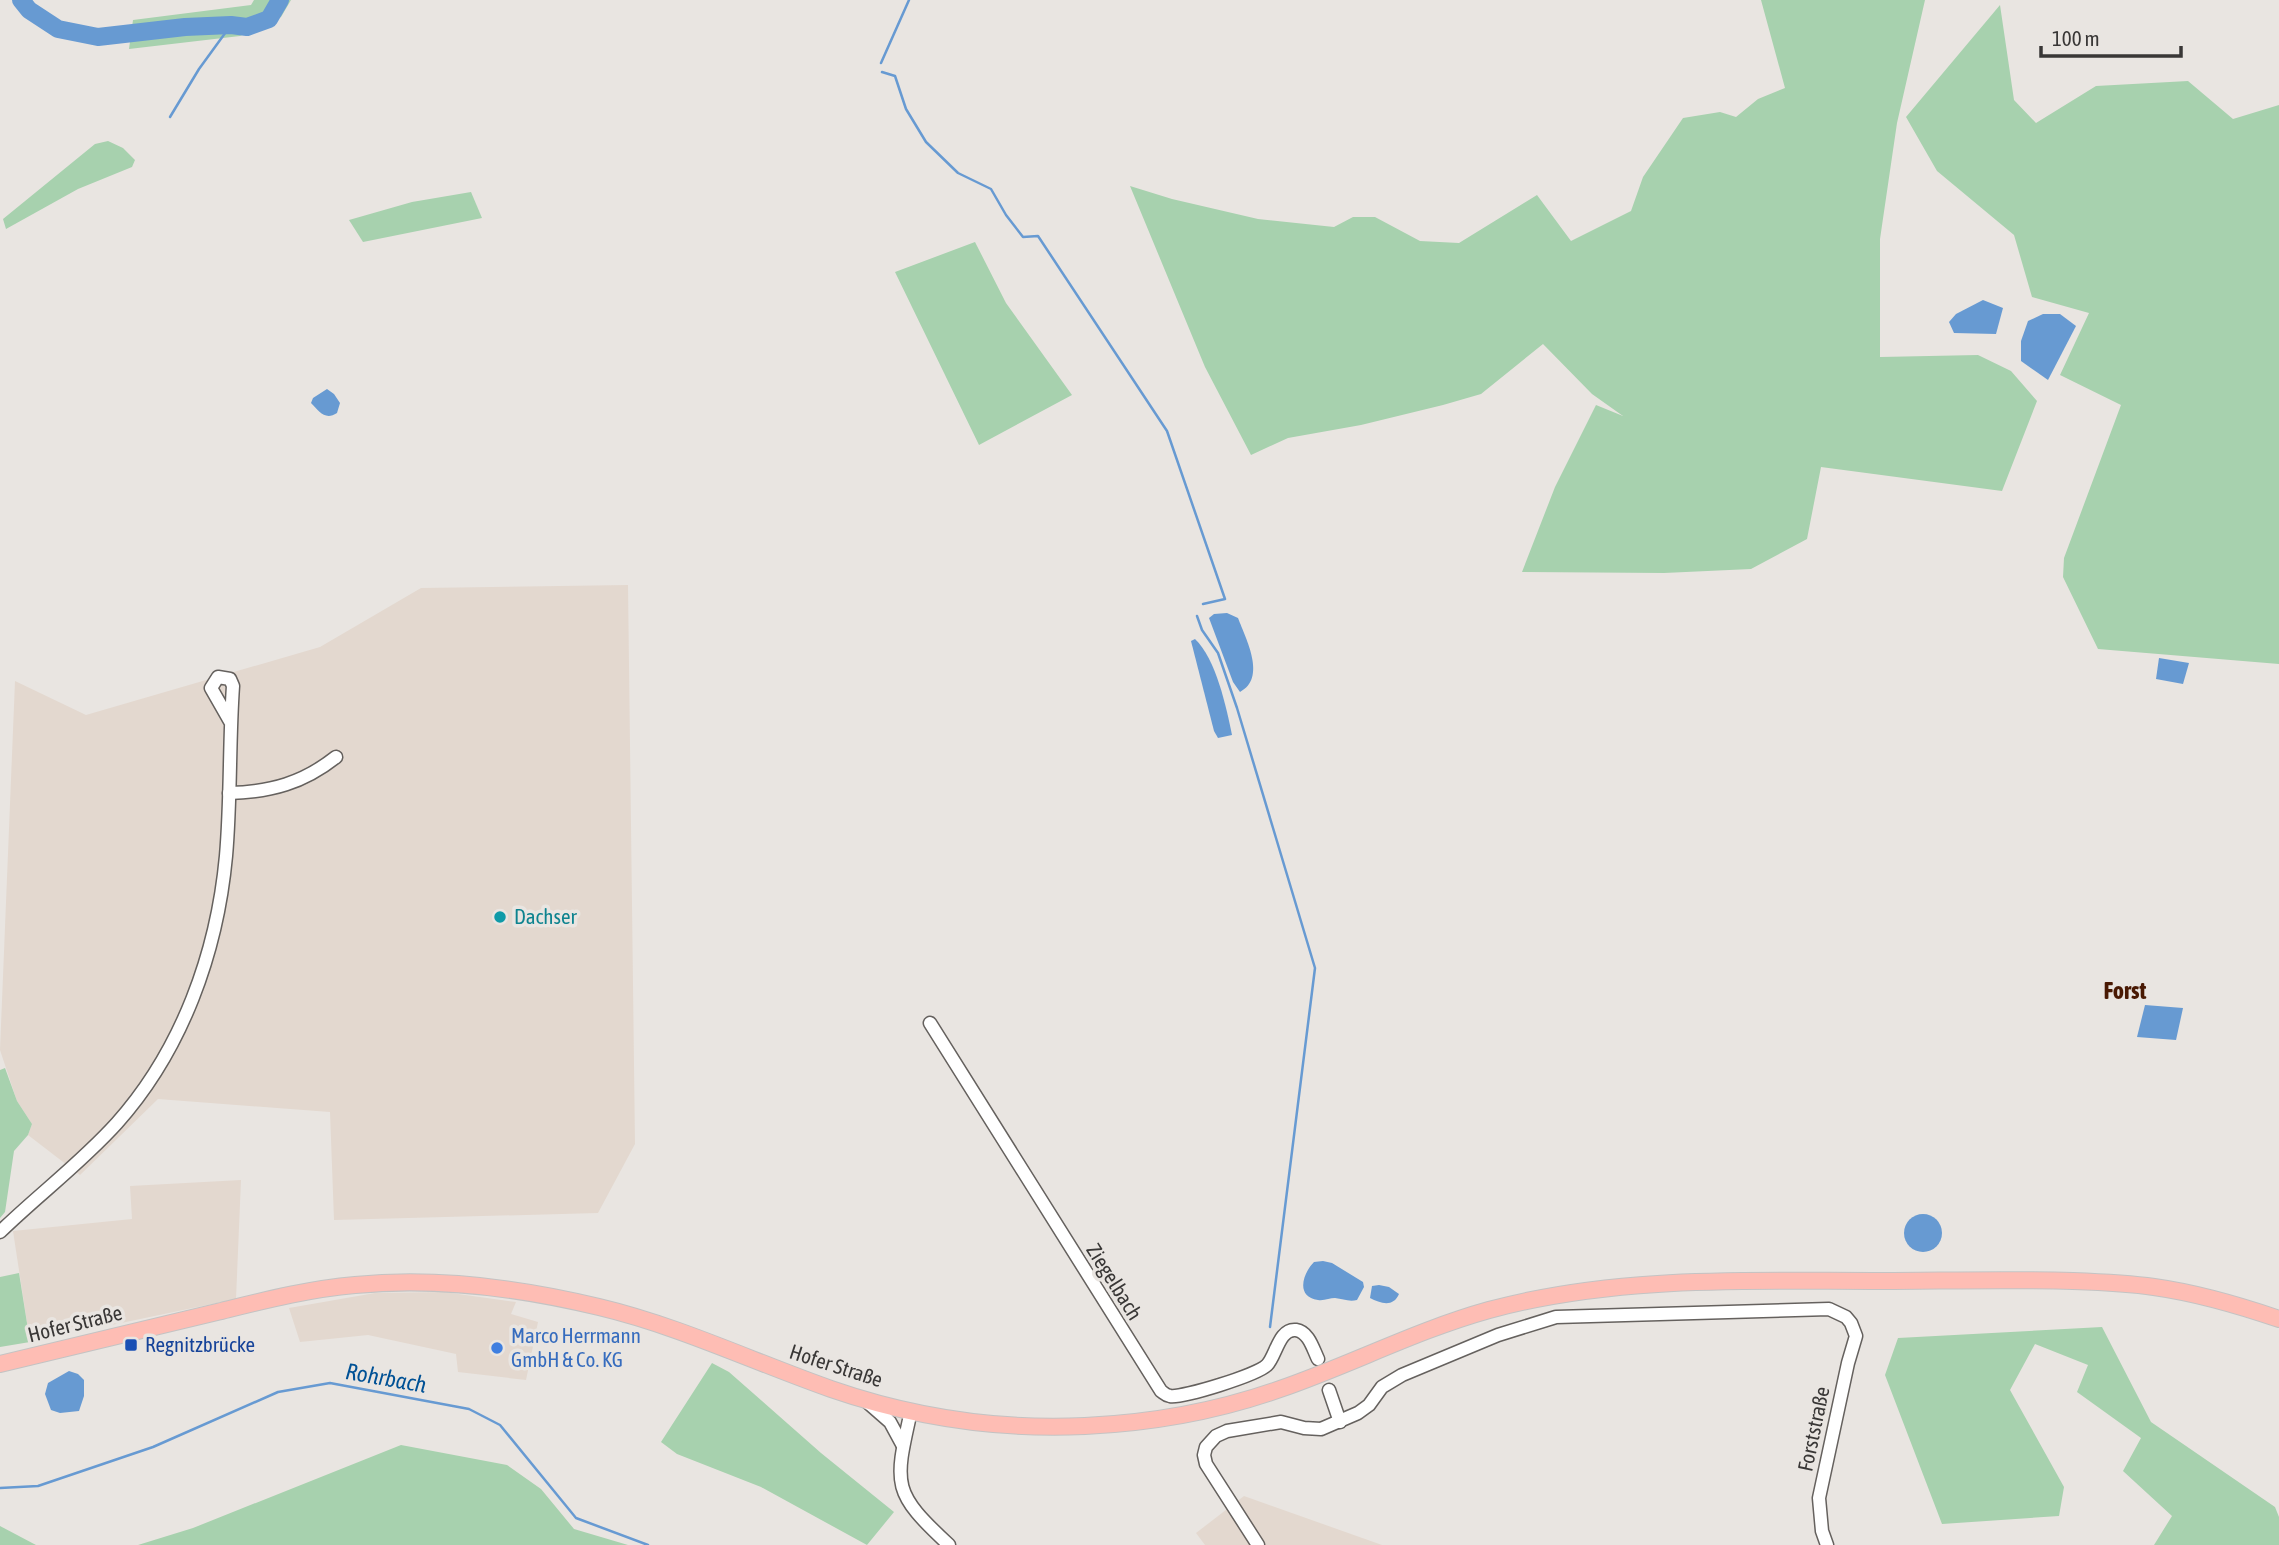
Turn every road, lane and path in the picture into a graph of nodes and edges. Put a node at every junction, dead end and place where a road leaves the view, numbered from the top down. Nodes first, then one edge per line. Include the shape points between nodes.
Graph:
1 (230, 723) dead end
2 (337, 757) dead end
3 (229, 793) junction
4 (930, 1023) dead end
5 (0, 1232) edge
6 (2279, 1319) edge
7 (1318, 1359) dead end
8 (0, 1364) edge
9 (1329, 1390) dead end
10 (863, 1399) junction
11 (911, 1411) junction
12 (1340, 1422) junction
13 (903, 1446) junction
14 (949, 1545) edge
15 (1258, 1545) edge
16 (1827, 1545) edge

1 - 3 street
2 - 3 street via 291,785
3 - 5 street via 215,931 173,1041 118,1122
4 - 7 street, Ziegelbach via 1161,1391 1173,1396 1249,1377 1267,1366 1283,1336 1292,1330 1306,1335
6 - 11 main road, Hofer Straße via 2198,1295 2120,1283 2026,1279 1676,1282 1560,1293 1480,1312 1279,1390 1172,1416 1056,1427
8 - 10 main road, Hofer Straße via 302,1293 383,1283 473,1285 545,1295 643,1319
9 - 12 street
10 - 11 main road, Hofer Straße
10 - 13 street via 890,1422
11 - 13 street
12 - 15 street via 1314,1429 1281,1422 1227,1431 1206,1447 1206,1464
12 - 16 street, Forststraße via 1363,1410 1382,1387 1402,1375 1498,1335 1556,1317 1829,1309 1846,1317 1856,1336 1819,1498
13 - 14 street via 900,1476 905,1497 920,1519

